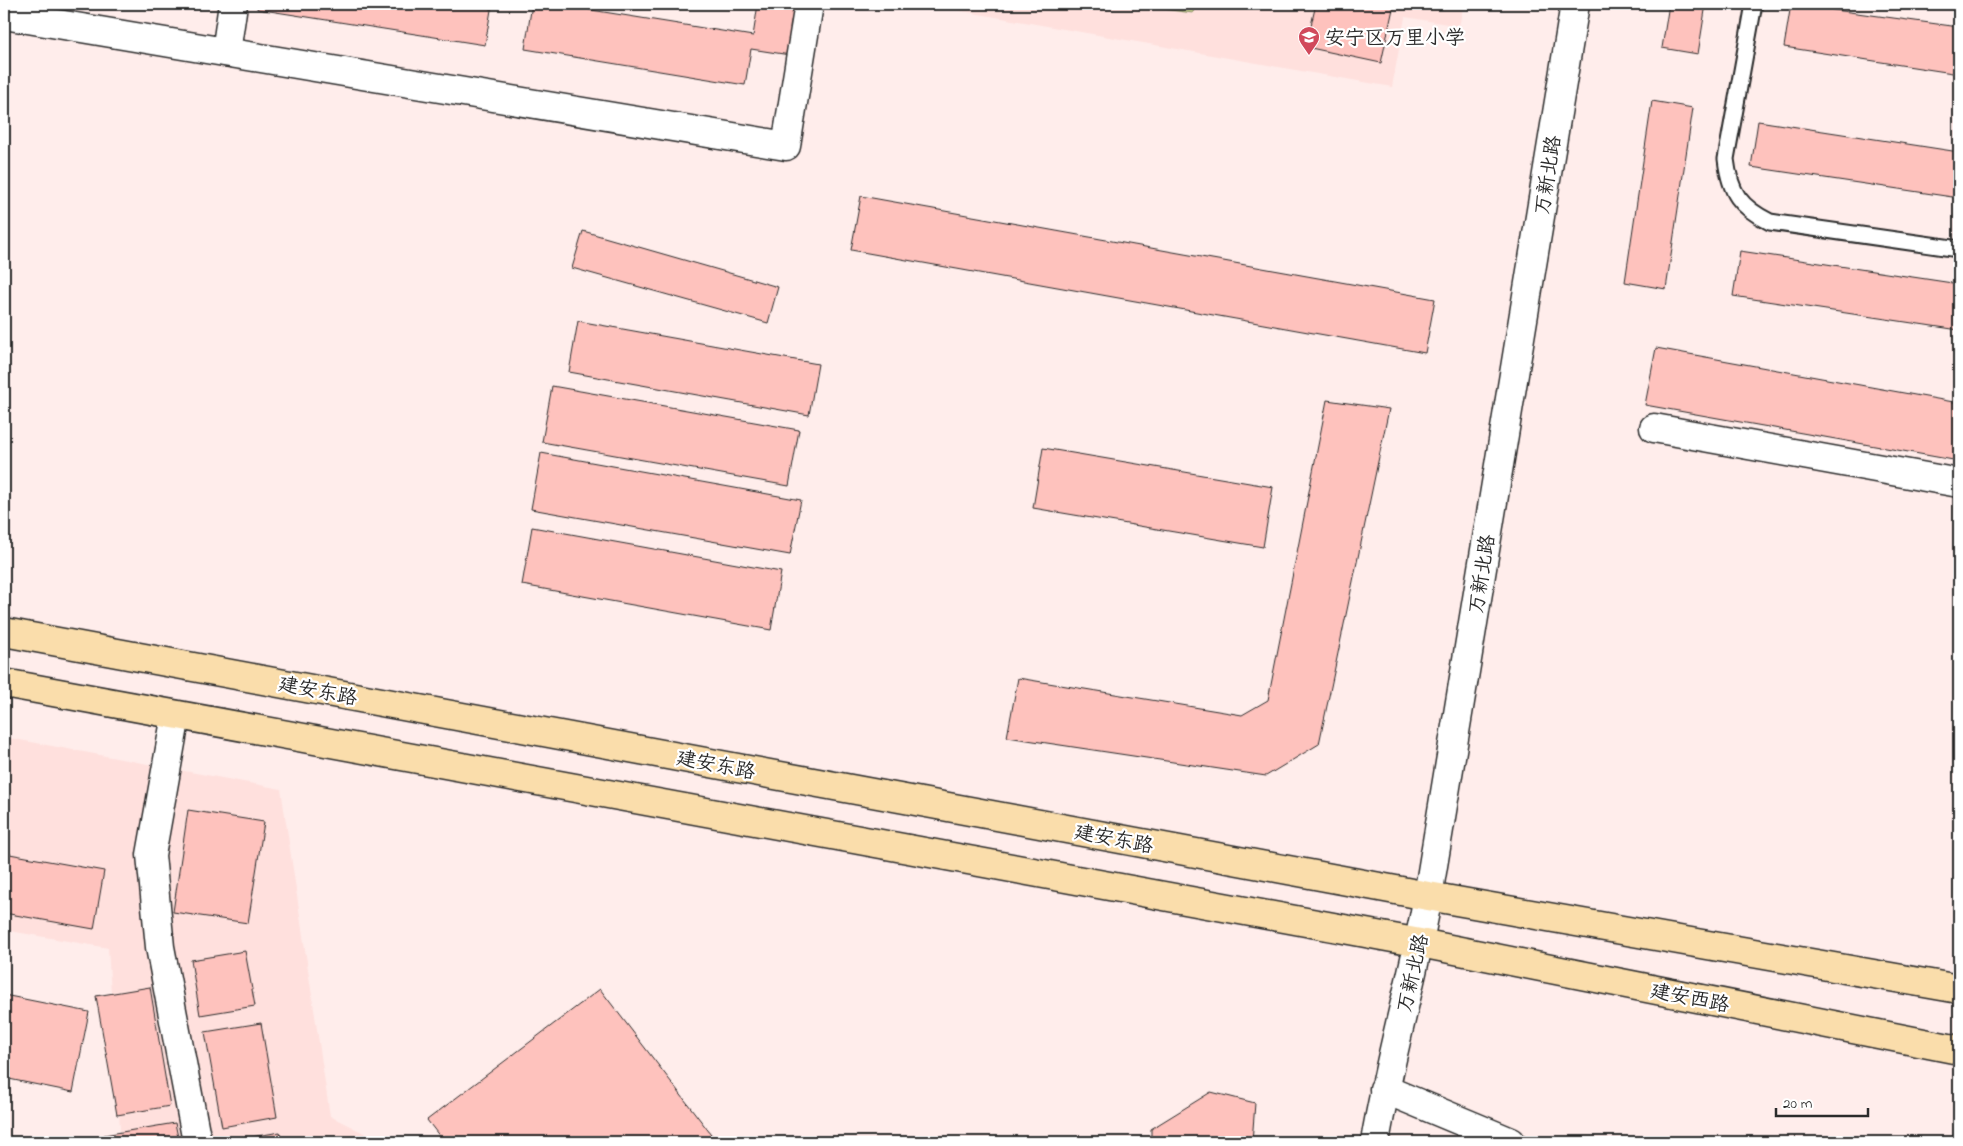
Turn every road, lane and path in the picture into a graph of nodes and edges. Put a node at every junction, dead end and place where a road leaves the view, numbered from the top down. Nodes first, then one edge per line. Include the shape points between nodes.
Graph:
1 (233, 4) edge
2 (808, 4) edge
3 (1575, 4) edge
4 (1754, 4) edge
5 (4, 15) edge
6 (226, 52) junction
7 (1959, 249) edge
8 (1654, 428) dead end
9 (1959, 483) edge
10 (4, 632) edge
11 (4, 683) edge
12 (176, 715) junction
13 (1428, 896) junction
14 (1420, 943) junction
15 (1959, 990) edge
16 (1959, 1050) edge
17 (1384, 1089) junction
18 (197, 1142) edge
19 (1375, 1142) edge
20 (1511, 1142) edge

1 - 6 street
2 - 6 street via 786,146
3 - 13 street, 万新北路
4 - 7 lane via 1726,159 1728,180 1737,198 1752,213 1770,222
5 - 6 street
8 - 9 street
10 - 13 main road, 建安东路
11 - 12 main road
12 - 14 main road
12 - 18 street via 151,855 160,947
13 - 14 street, 万新北路
13 - 15 main road
14 - 16 main road, 建安西路
14 - 17 street, 万新北路
17 - 19 street, 万新北路
17 - 20 street

